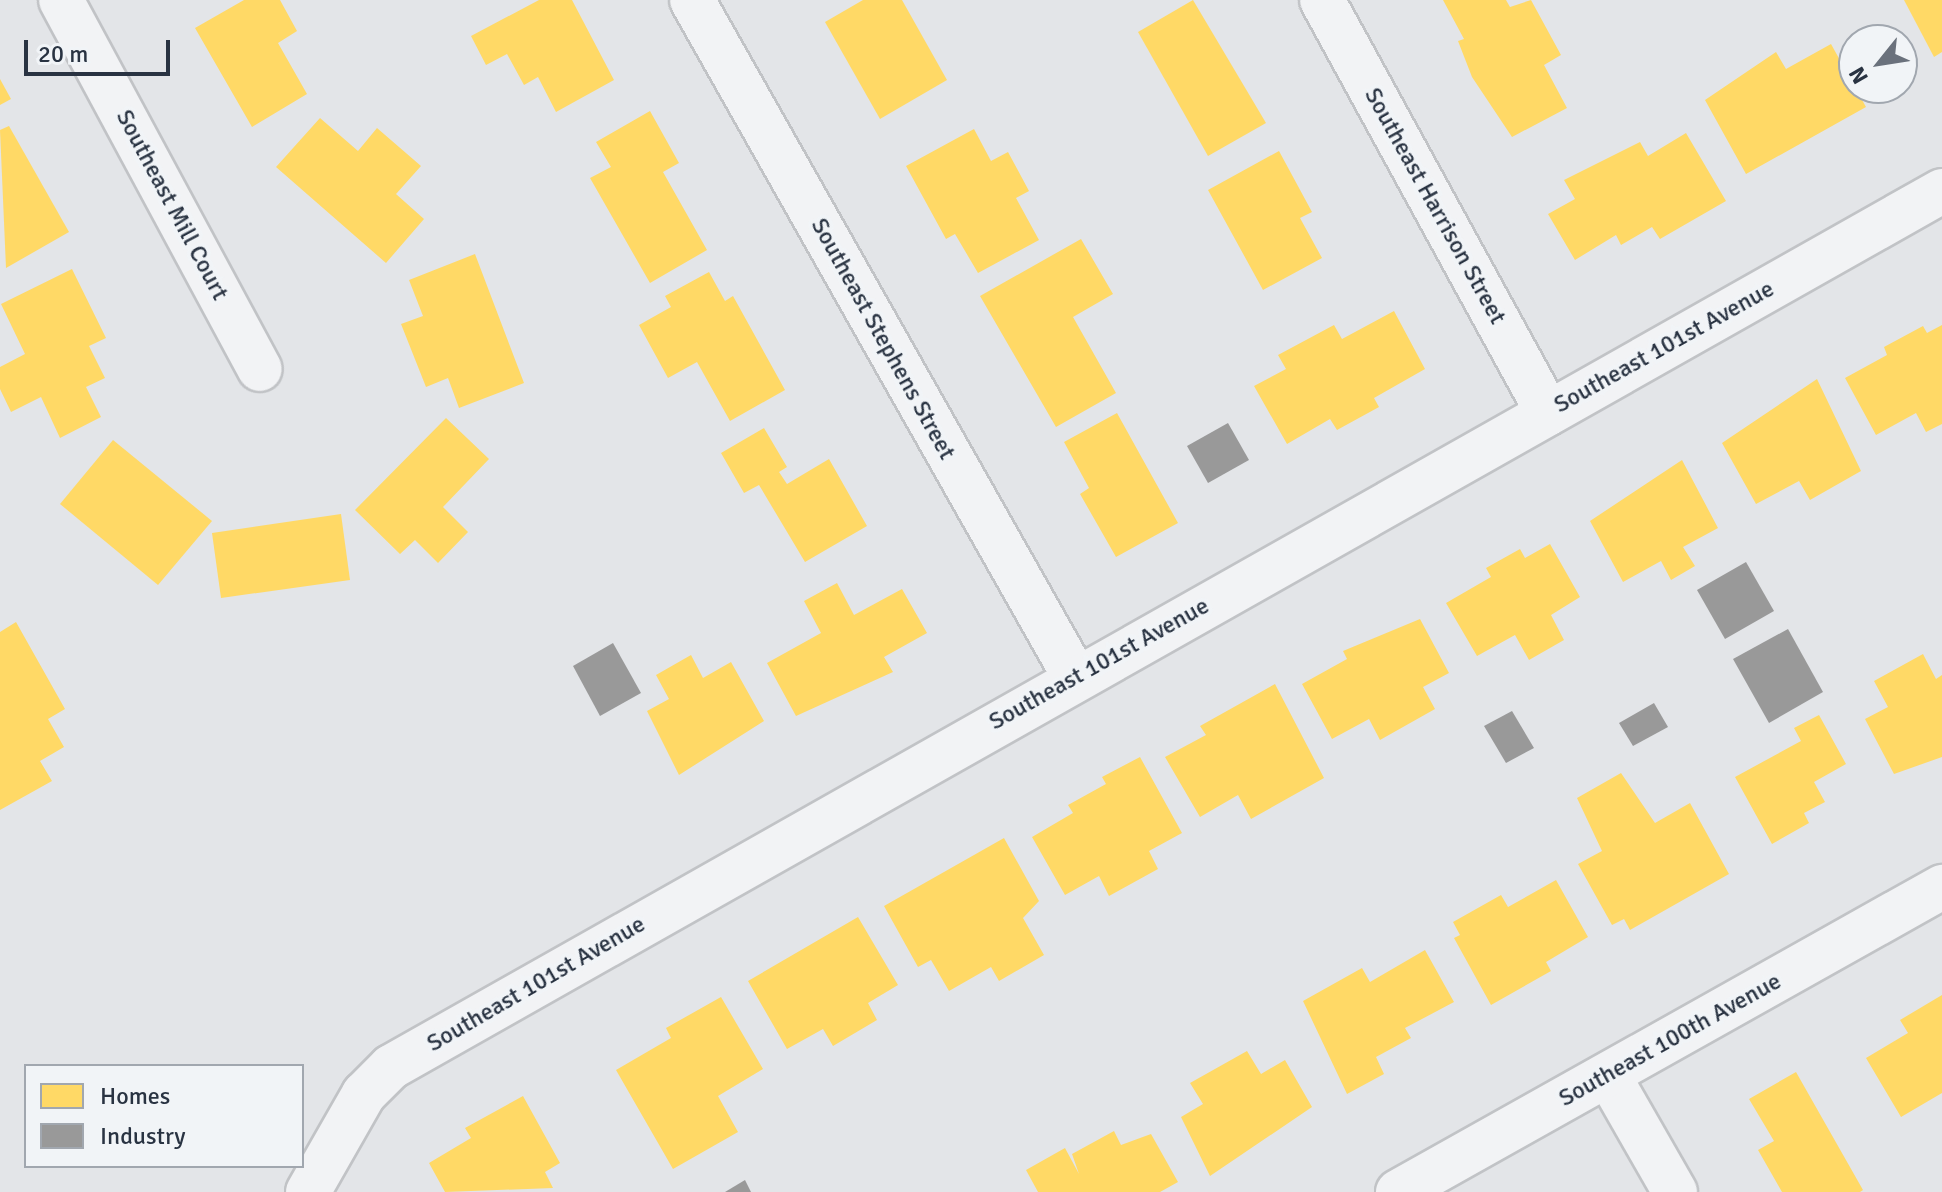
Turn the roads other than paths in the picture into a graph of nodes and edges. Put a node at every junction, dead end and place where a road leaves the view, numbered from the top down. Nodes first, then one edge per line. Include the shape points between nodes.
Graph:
1 (61, 0) edge
2 (692, 0) edge
3 (1322, 0) edge
4 (1942, 191) edge
5 (260, 369) dead end
6 (1548, 413) junction
7 (1075, 677) junction
8 (1942, 887) edge
9 (1608, 1075) junction
10 (308, 1192) edge
11 (1398, 1192) edge
12 (1675, 1192) edge

1 - 5 street, Southeast Mill Court
2 - 7 street, Southeast Stephens Street
3 - 6 street, Southeast Harrison Street
4 - 6 street, Southeast 101st Avenue
6 - 7 street, Southeast 101st Avenue
7 - 10 street, Southeast 101st Avenue via 391,1067 364,1094
8 - 9 street, Southeast 100th Avenue
9 - 11 street, Southeast 100th Avenue
9 - 12 street

